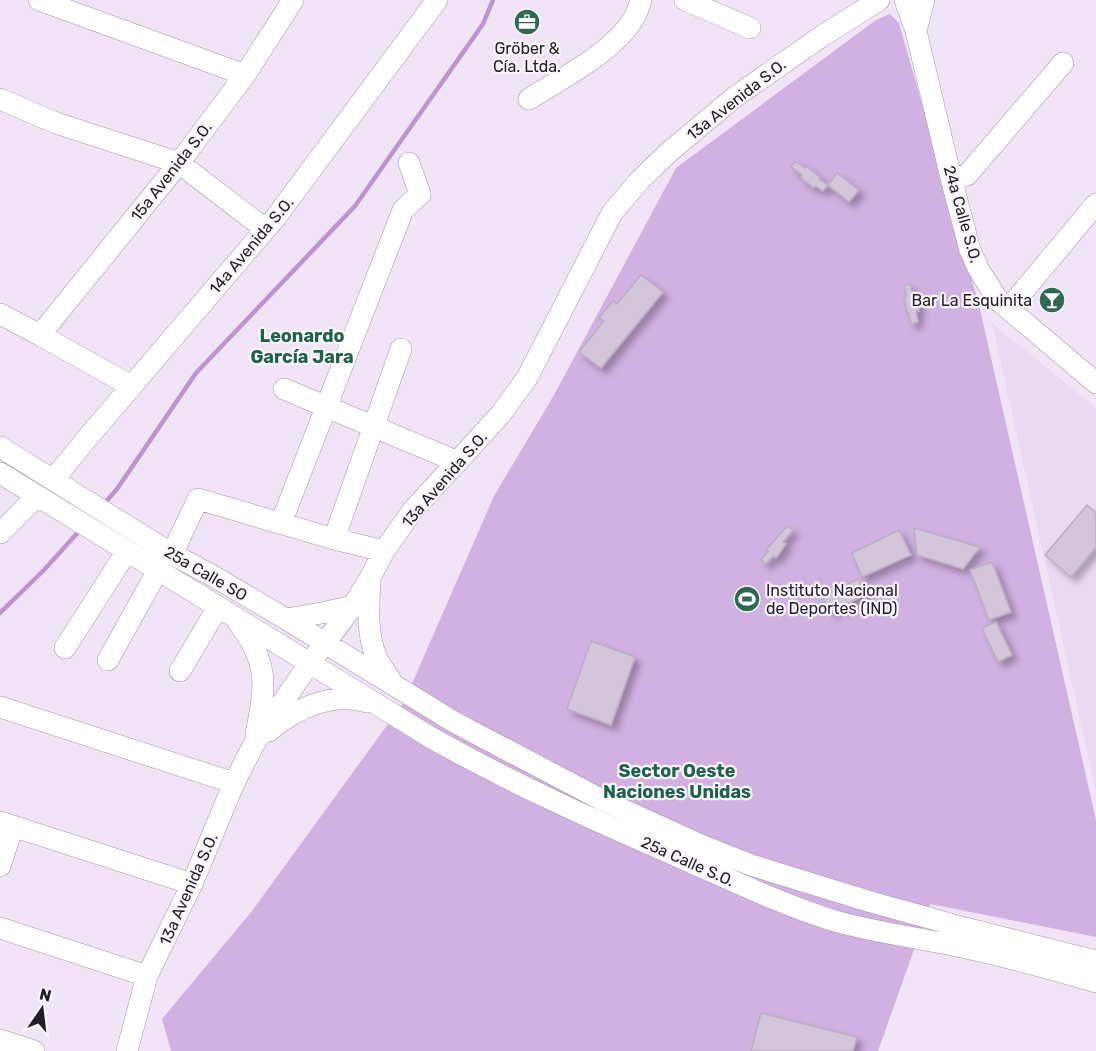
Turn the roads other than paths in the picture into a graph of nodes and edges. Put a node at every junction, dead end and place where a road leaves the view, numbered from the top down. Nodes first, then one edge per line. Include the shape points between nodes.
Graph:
1 (39, 0) edge
2 (293, 0) edge
3 (437, 0) edge
4 (640, 0) edge
5 (685, 0) edge
6 (879, 0) edge
7 (905, 0) edge
8 (924, 0) edge
9 (750, 28) dead end
10 (916, 31) junction
11 (1063, 63) dead end
12 (245, 75) junction
13 (0, 99) edge
14 (529, 99) dead end
15 (179, 163) junction
16 (409, 163) dead end
17 (951, 178) junction
18 (1096, 204) edge
19 (265, 229) junction
20 (1009, 308) junction
21 (0, 314) edge
22 (40, 335) junction
23 (400, 349) dead end
24 (1096, 383) edge
25 (131, 386) junction
26 (284, 389) dead end
27 (326, 407) junction
28 (373, 427) junction
29 (0, 447) edge
30 (458, 462) junction
31 (0, 473) edge
32 (53, 480) junction
33 (37, 495) junction
34 (281, 523) junction
35 (0, 533) edge
36 (334, 539) junction
37 (127, 551) junction
38 (384, 551) junction
39 (165, 562) junction
40 (370, 579) junction
41 (353, 606) junction
42 (225, 612) junction
43 (286, 619) junction
44 (324, 643) junction
45 (65, 648) dead end
46 (108, 660) dead end
47 (309, 664) junction
48 (180, 671) dead end
49 (394, 687) junction
50 (380, 705) junction
51 (0, 707) edge
52 (254, 744) junction
53 (234, 783) junction
54 (7, 824) edge
55 (751, 865) junction
56 (0, 866) edge
57 (192, 884) junction
58 (743, 885) junction
59 (0, 928) edge
60 (1096, 961) edge
61 (147, 976) junction
62 (1096, 982) edge
63 (0, 1040) edge
64 (34, 1051) edge
65 (127, 1051) edge

1 - 12 street
2 - 12 street, 15a Avenida S.O.
3 - 19 street, 14a Avenida S.O.
4 - 14 street via 636,16 602,52
5 - 9 street
6 - 30 street, 13a Avenida S.O. via 736,96 640,180 612,213 527,378
7 - 10 street, 24a Calle S.O.
8 - 10 street
10 - 17 street, 24a Calle S.O.
11 - 17 street via 967,175
12 - 15 street, 15a Avenida S.O.
13 - 15 street via 56,123
15 - 19 street
15 - 22 street, 15a Avenida S.O.
16 - 27 street via 420,194 404,210
17 - 20 street, 24a Calle S.O. via 970,250 998,300
18 - 20 street
19 - 25 street, 14a Avenida S.O.
20 - 24 street, 24a Calle S.O.
21 - 22 street
22 - 25 street
23 - 28 street
25 - 32 street, 14a Avenida S.O.
26 - 27 street
27 - 28 street
27 - 34 street
28 - 30 street
28 - 36 street
29 - 32 street
30 - 38 street, 13a Avenida S.O. via 413,510
31 - 33 street
32 - 39 street, 25a Calle SO via 111,516
33 - 35 street
33 - 37 street, 25a Calle SO
34 - 36 street
34 - 39 street via 198,499
36 - 38 street
37 - 39 street, 25a Calle SO
37 - 45 street
38 - 40 street, 13a Avenida S.O.
39 - 42 street, 25a Calle SO
39 - 43 street, 25a Calle SO via 213,576
39 - 46 street
40 - 41 street, 13a Avenida S.O.
40 - 49 street via 370,636 376,657
41 - 43 street
41 - 44 street, 13a Avenida S.O.
42 - 47 street, 25a Calle SO
42 - 48 street
42 - 52 street via 246,633 262,671 264,692
43 - 44 street, 25a Calle SO
44 - 47 street, 13a Avenida S.O.
44 - 49 street, 25a Calle S.O.
47 - 50 street, 25a Calle S.O.
47 - 52 street, 13a Avenida S.O.
49 - 55 street, 25a Calle S.O. via 602,800
50 - 52 street via 351,698 313,705 285,718
50 - 58 street, 25a Calle S.O. via 496,773
51 - 53 street
52 - 53 street, 13a Avenida S.O.
53 - 57 street, 13a Avenida S.O.
54 - 56 street
54 - 57 street
55 - 58 street
55 - 60 street, 25a Calle S.O. via 882,905
57 - 61 street, 13a Avenida S.O.
58 - 62 street, 25a Calle S.O. via 834,921 994,954
59 - 61 street
61 - 65 street, 13a Avenida S.O.
63 - 64 street

